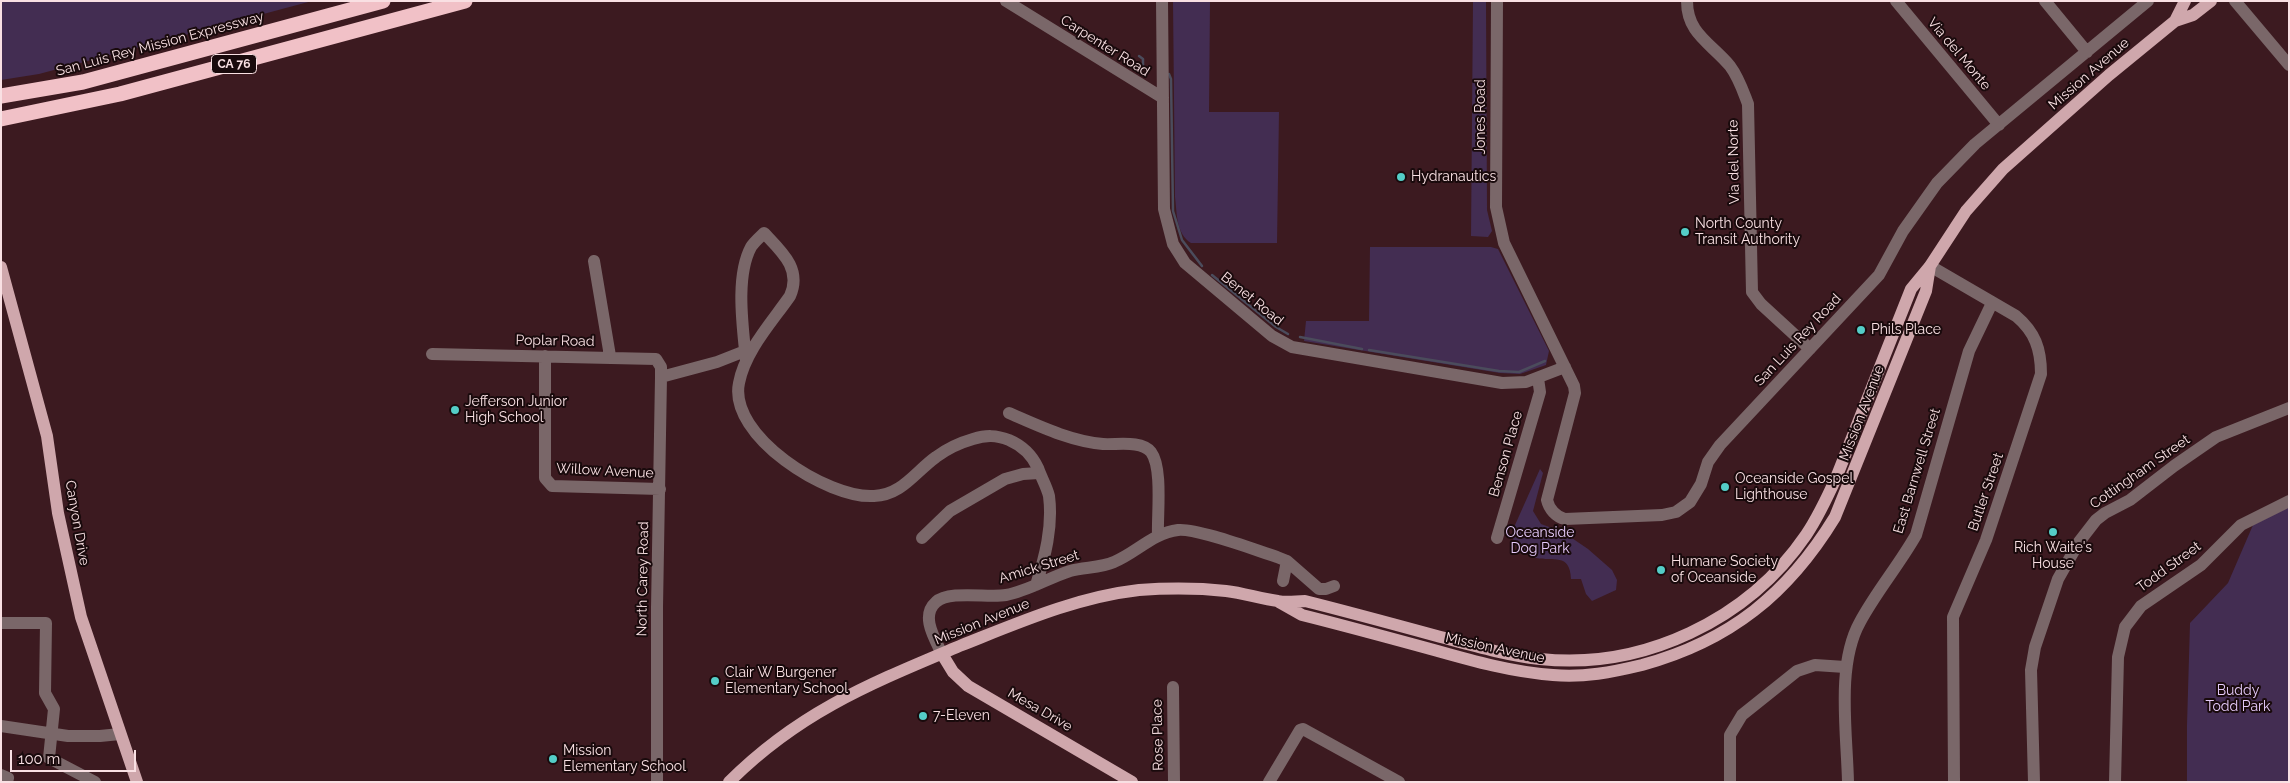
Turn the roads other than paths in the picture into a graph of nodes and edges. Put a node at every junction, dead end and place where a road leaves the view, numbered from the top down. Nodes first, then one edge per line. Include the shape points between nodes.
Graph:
1 (383, 1) edge
2 (465, 1) edge
3 (1006, 1) edge
4 (1162, 1) edge
5 (1496, 1) edge
6 (1687, 1) edge
7 (1896, 1) edge
8 (2045, 1) edge
9 (2148, 1) edge
10 (2185, 1) edge
11 (2211, 1) edge
12 (2235, 1) edge
13 (2175, 21) junction
14 (2087, 52) junction
15 (2289, 65) edge
16 (1, 96) edge
17 (1163, 98) junction
18 (1, 119) edge
19 (1999, 125) junction
20 (594, 261) dead end
21 (1, 266) edge
22 (1930, 266) junction
23 (1992, 303) junction
24 (1810, 349) junction
25 (432, 354) dead end
26 (545, 356) junction
27 (610, 356) junction
28 (746, 356) junction
29 (1565, 367) junction
30 (661, 377) junction
31 (1538, 378) junction
32 (2289, 408) edge
33 (1009, 413) dead end
34 (1040, 473) junction
35 (660, 489) junction
36 (2289, 501) edge
37 (1158, 536) junction
38 (922, 538) dead end
39 (1497, 538) dead end
40 (1287, 561) junction
41 (1283, 581) dead end
42 (1036, 585) junction
43 (1334, 586) dead end
44 (1, 623) edge
45 (942, 654) junction
46 (1845, 667) junction
47 (1173, 687) dead end
48 (1, 726) edge
49 (51, 732) junction
50 (120, 734) junction
51 (1, 775) edge
52 (1128, 781) edge
53 (7, 782) edge
54 (95, 782) edge
55 (137, 782) edge
56 (657, 782) edge
57 (729, 782) edge
58 (1174, 782) edge
59 (1269, 782) edge
60 (1399, 782) edge
61 (1730, 782) edge
62 (1848, 782) edge
63 (1954, 782) edge
64 (2034, 782) edge
65 (2115, 782) edge

1 - 16 highway, San Luis Rey Mission Expressway / CA 76 via 83,82
2 - 18 highway, CA 76 via 120,94
3 - 17 street, Carpenter Road
4 - 17 street, Benet Road
5 - 29 street, Jones Road via 1496,207 1504,243
6 - 24 street, Via del Norte via 1692,27 1730,66 1740,80 1748,104 1752,292
7 - 19 street, Via del Monte
8 - 14 street
9 - 14 street, San Luis Rey Road
10 - 13 main road, Mission Avenue
11 - 13 main road, Mission Avenue via 2194,15
12 - 15 street
13 - 22 main road, Mission Avenue via 2003,169 1962,216
14 - 19 street, San Luis Rey Road
17 - 31 street, Benet Road via 1164,209 1173,244 1185,263 1272,336 1292,347 1502,383
19 - 24 street, San Luis Rey Road via 1975,144 1937,183 1903,230 1879,275
20 - 27 street
21 - 50 main road, Canyon Drive via 47,436 58,513 82,617
22 - 23 street, Butler Street
22 - 45 main road, Mission Avenue via 1910,289 1836,478 1805,536 1755,592 1705,626 1672,641 1636,652 1578,662 1502,653 1305,601 1279,602 1244,594 1161,589 1121,593 1051,610
23 - 46 street, East Barnwell Street via 1969,351 1916,535 1860,622
23 - 63 street, Butler Street via 2027,325 2037,340 2041,374 1986,540 1952,617
24 - 29 street, San Luis Rey Road via 1720,445 1708,462 1701,484 1690,502 1676,512 1662,515 1565,519 1559,518 1548,507 1547,500 1575,393
25 - 26 street, Poplar Road
26 - 27 street, Poplar Road
26 - 35 street, Willow Avenue via 545,478 548,483 552,486
27 - 30 street, Poplar Road via 656,359 661,367
28 - 28 street via 790,296 794,285 793,269 787,257 764,233 752,246 747,259 742,295
28 - 30 street
28 - 34 street via 738,384 740,405 755,434 774,454 836,488 864,496 891,493 956,444 985,436 1000,437 1018,444 1033,458
29 - 31 street, Benet Road
30 - 35 street, North Carey Road
31 - 39 street, Benson Place via 1540,392
32 - 64 street, Cottingham Street via 2216,438 2146,489 2100,517 2079,542 2058,579 2035,647 2031,670
33 - 37 street via 1070,438 1103,444 1142,445 1151,452 1157,469
34 - 38 street via 1005,479 950,511
34 - 42 street via 1050,510 1047,552
35 - 56 street, North Carey Road
36 - 65 street, Todd Street via 2241,525 2201,565 2141,606 2125,627 2118,657
37 - 40 street, Amick Street via 1179,530 1207,535
37 - 42 street, Amick Street via 1114,562 1070,571
40 - 41 street
40 - 43 street, Amick Street via 1319,589
42 - 45 street, Amick Street via 1007,595 986,598 948,595 938,600 930,613 929,623
44 - 49 street via 46,623 45,693 54,709
45 - 52 main road, Mesa Drive via 953,672 968,686
45 - 57 main road, Mission Avenue via 809,716 762,750
46 - 61 street via 1815,665 1797,671 1742,715 1730,735
46 - 62 street, East Barnwell Street
47 - 58 street, Rose Place
48 - 49 street
49 - 50 street via 76,736
49 - 54 street via 50,758
50 - 55 main road, Canyon Drive
51 - 53 street via 8,778
59 - 60 street via 1300,730 1310,731

